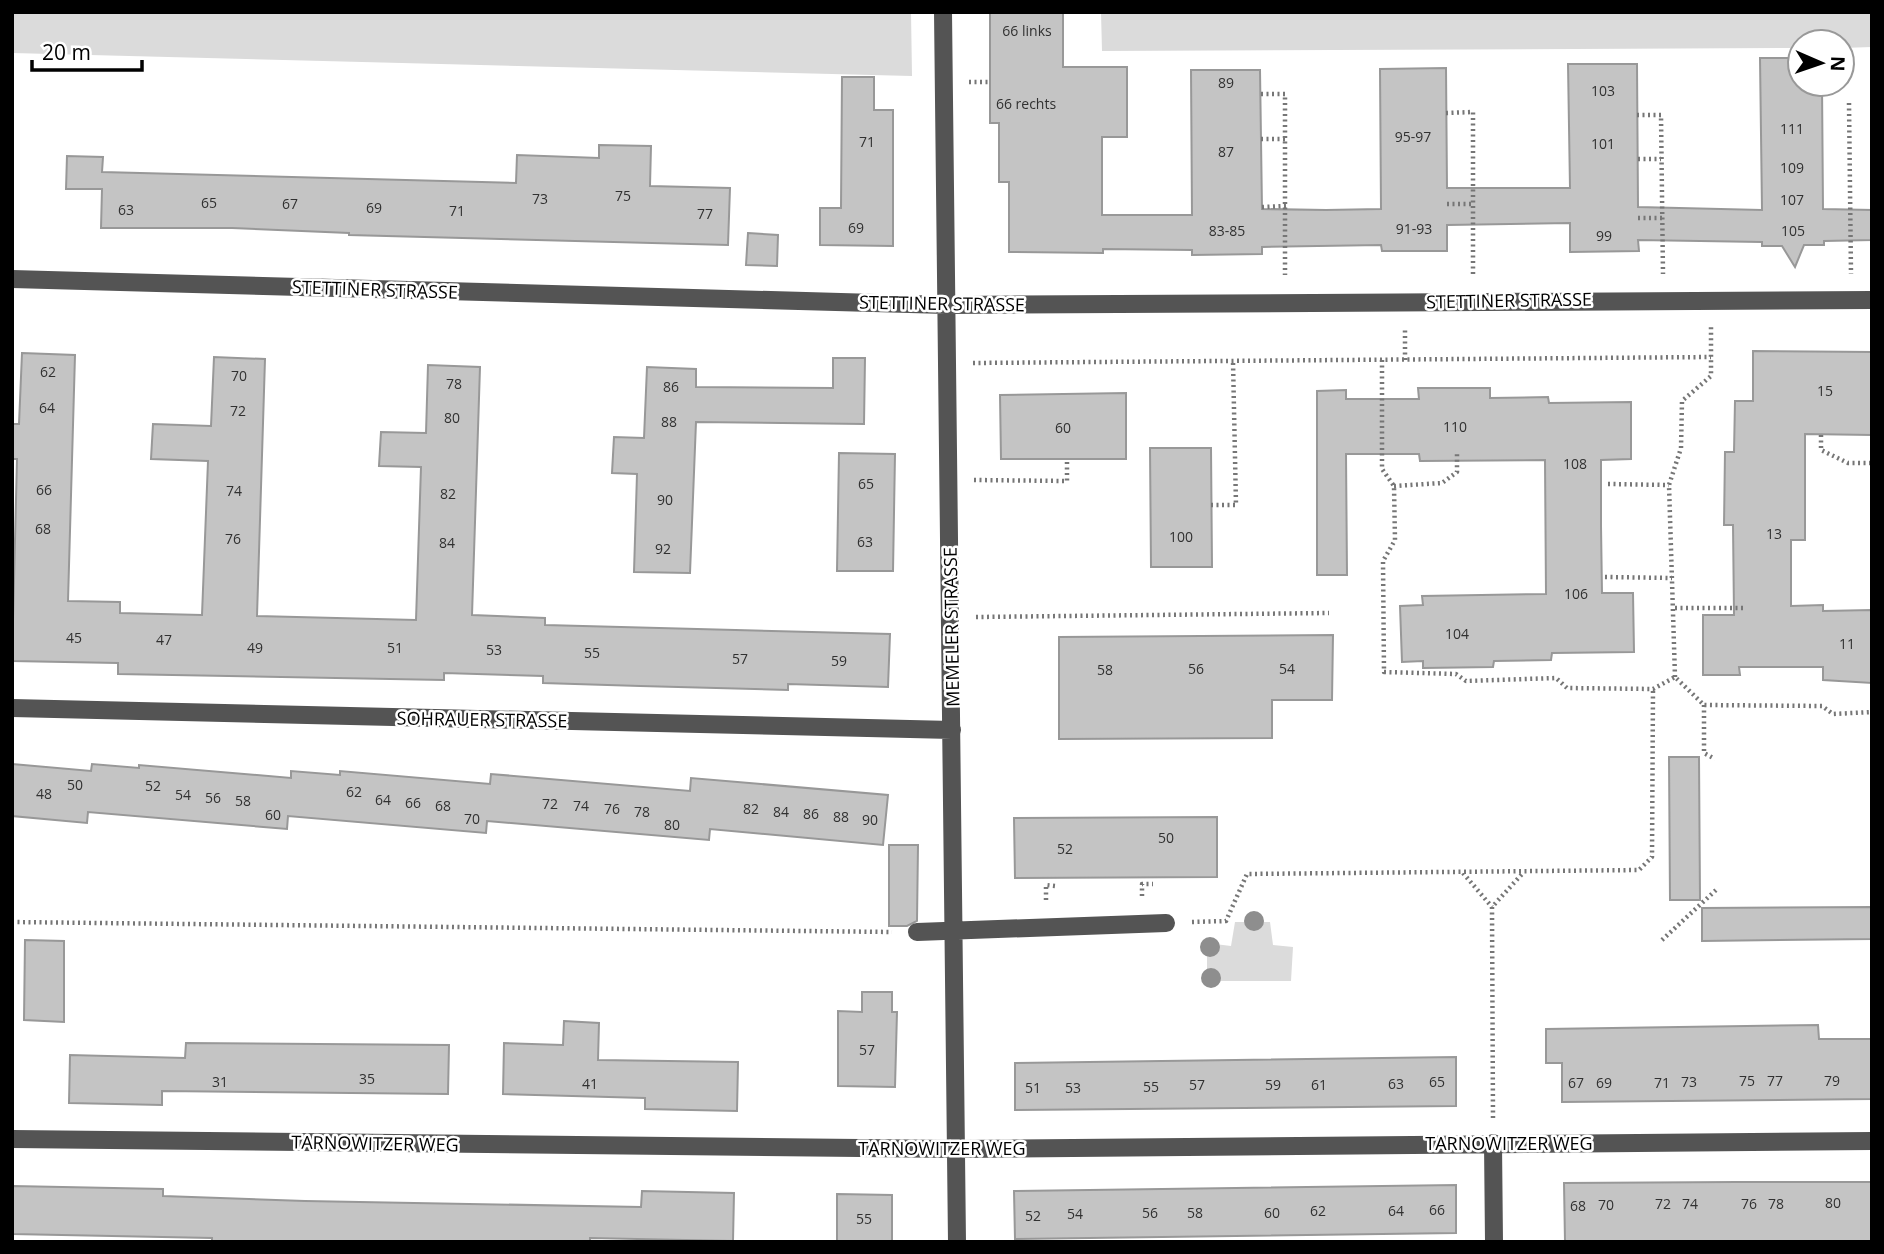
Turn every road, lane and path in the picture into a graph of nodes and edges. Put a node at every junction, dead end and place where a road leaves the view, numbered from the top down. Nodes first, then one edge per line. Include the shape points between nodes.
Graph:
1 (943, 12) edge
2 (1261, 94) dead end
3 (1849, 103) dead end
4 (1446, 113) dead end
5 (1637, 116) dead end
6 (1261, 139) dead end
7 (1285, 139) junction
8 (1637, 159) dead end
9 (1661, 159) junction
10 (1447, 204) dead end
11 (1473, 204) junction
12 (1262, 206) dead end
13 (1286, 206) junction
14 (1638, 218) dead end
15 (1662, 218) junction
16 (12, 279) edge
17 (1663, 299) junction
18 (1711, 299) junction
19 (1472, 300) junction
20 (1852, 300) junction
21 (1872, 300) edge
22 (946, 304) junction
23 (1285, 304) junction
24 (1711, 357) junction
25 (1382, 360) junction
26 (1233, 361) junction
27 (947, 363) junction
28 (1821, 435) dead end
29 (1457, 453) dead end
30 (1068, 459) dead end
31 (1872, 463) edge
32 (949, 480) junction
33 (1608, 484) dead end
34 (1669, 485) junction
35 (1394, 486) junction
36 (1211, 505) dead end
37 (1605, 577) dead end
38 (1672, 578) junction
39 (1675, 608) junction
40 (1745, 608) dead end
41 (1329, 613) dead end
42 (950, 617) junction
43 (1675, 677) junction
44 (1653, 689) junction
45 (1704, 705) junction
46 (12, 708) edge
47 (1872, 712) edge
48 (952, 730) junction
49 (1715, 759) dead end
50 (1463, 873) junction
51 (1523, 873) junction
52 (1153, 884) dead end
53 (1055, 886) dead end
54 (1716, 890) dead end
55 (1142, 899) dead end
56 (1046, 900) dead end
57 (1492, 906) junction
58 (12, 922) edge
59 (1166, 923) joint
60 (954, 930) junction
61 (917, 932) joint
62 (1662, 940) dead end
63 (12, 1139) edge
64 (1872, 1141) edge
65 (1493, 1143) junction
66 (957, 1149) junction
67 (957, 1242) edge
68 (1494, 1242) edge

1 - 22 street, MEMELER STRASSE
2 - 7 path via 1285,94
3 - 20 path
4 - 11 path via 1473,112
5 - 9 path via 1661,115
6 - 7 path
7 - 13 path
8 - 9 path
9 - 15 path
10 - 11 path
11 - 19 path
12 - 13 path
13 - 23 path
14 - 15 path
15 - 17 path
16 - 22 street, STETTINER STRASSE
17 - 18 street, STETTINER STRASSE
17 - 19 street, STETTINER STRASSE
18 - 20 street, STETTINER STRASSE
18 - 24 path
19 - 23 street, STETTINER STRASSE
20 - 21 street, STETTINER STRASSE
22 - 23 street, STETTINER STRASSE
22 - 27 street, MEMELER STRASSE
24 - 25 path
24 - 34 path via 1711,376 1682,401 1681,448
25 - 26 path
25 - 35 path via 1382,470
26 - 27 path
26 - 36 path via 1236,505
27 - 32 street, MEMELER STRASSE
28 - 31 path via 1821,450 1849,463
29 - 35 path via 1457,472 1442,483
30 - 32 path via 1067,481
32 - 42 street, MEMELER STRASSE
33 - 34 path
34 - 38 path
35 - 44 path via 1395,540 1383,561 1384,672 1456,674 1466,681 1556,678 1567,688
37 - 38 path
38 - 39 path
39 - 40 path
39 - 43 path
41 - 42 path
42 - 48 street, MEMELER STRASSE
43 - 44 path
43 - 45 path
44 - 51 path via 1652,857 1639,870
45 - 47 path via 1822,706 1833,714
45 - 49 path via 1704,753
46 - 48 street, SOHRAUER STRASSE
48 - 60 street, MEMELER STRASSE
50 - 51 path
50 - 57 path
50 - 59 path via 1247,874 1226,921
51 - 57 path
52 - 55 path via 1142,884
53 - 56 path via 1046,885
54 - 62 path
57 - 65 path
58 - 61 path
59 - 60 street
60 - 61 street
60 - 66 street, MEMELER STRASSE
63 - 66 street, TARNOWITZER WEG
64 - 65 street, TARNOWITZER WEG
65 - 66 street, TARNOWITZER WEG
65 - 68 street
66 - 67 street, MEMELER STRASSE

